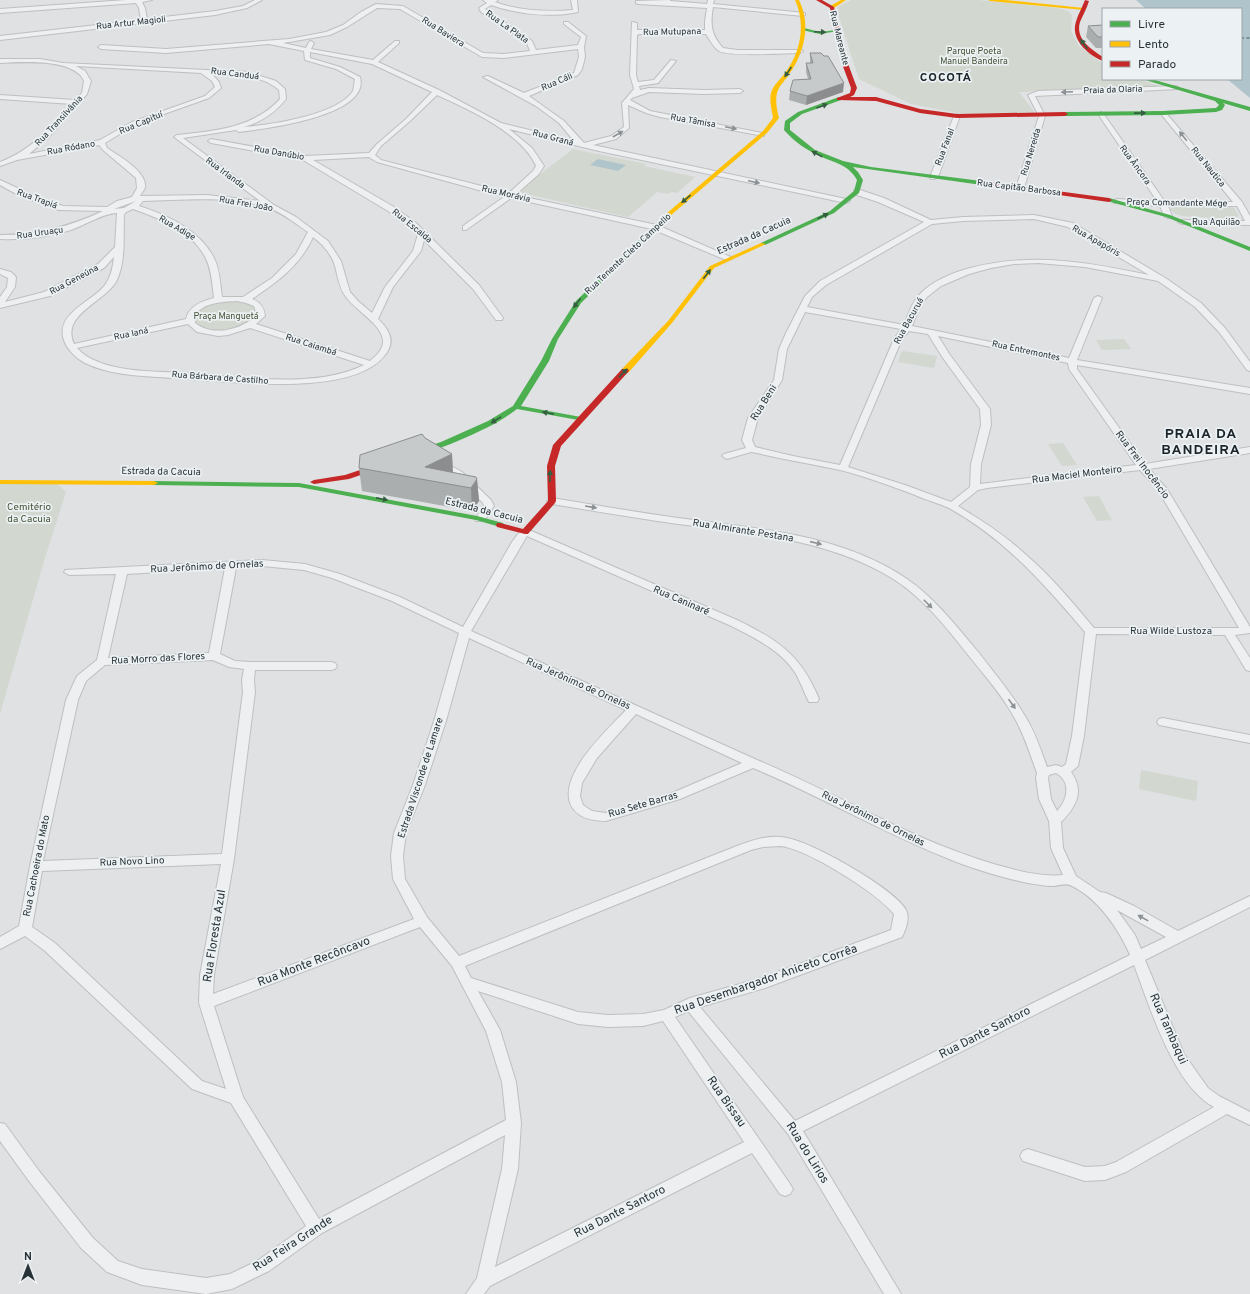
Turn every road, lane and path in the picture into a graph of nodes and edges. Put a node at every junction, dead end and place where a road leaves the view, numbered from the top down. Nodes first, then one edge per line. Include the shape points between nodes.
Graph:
1 (139, 0) edge
2 (149, 0) edge
3 (259, 0) edge
4 (381, 0) edge
5 (574, 0) edge
6 (810, 0) edge
7 (818, 0) edge
8 (844, 0) edge
9 (990, 0) edge
10 (1087, 0) edge
11 (490, 2) edge
12 (638, 2) dead end
13 (667, 2) edge
14 (710, 4) edge
15 (376, 6) junction
16 (1057, 6) junction
17 (801, 7) edge
18 (832, 7) junction
19 (1084, 10) junction
20 (0, 11) edge
21 (144, 22) junction
22 (566, 23) dead end
23 (634, 24) dead end
24 (804, 29) junction
25 (836, 31) junction
26 (709, 32) junction
27 (635, 34) junction
28 (314, 37) junction
29 (0, 38) edge
30 (397, 42) dead end
31 (272, 43) junction
32 (101, 47) dead end
33 (582, 47) junction
34 (307, 49) junction
35 (800, 51) junction
36 (533, 52) junction
37 (1102, 58) edge
38 (0, 61) edge
39 (673, 61) dead end
40 (374, 62) junction
41 (65, 64) junction
42 (199, 70) junction
43 (486, 77) dead end
44 (852, 80) junction
45 (1148, 80) edge
46 (636, 84) junction
47 (1176, 88) junction
48 (740, 91) dead end
49 (437, 92) junction
50 (525, 95) junction
51 (844, 98) junction
52 (0, 99) edge
53 (627, 99) junction
54 (886, 101) junction
55 (1218, 101) junction
56 (76, 102) junction
57 (1250, 109) edge
58 (776, 110) junction
59 (800, 113) junction
60 (1163, 113) junction
61 (1101, 114) junction
62 (957, 116) junction
63 (1042, 116) junction
64 (499, 124) junction
65 (221, 131) junction
66 (764, 133) junction
67 (791, 134) junction
68 (181, 137) joint
69 (211, 141) dead end
70 (102, 142) junction
71 (582, 145) junction
72 (371, 155) junction
73 (17, 158) junction
74 (305, 158) junction
75 (0, 164) edge
76 (848, 166) junction
77 (886, 171) junction
78 (716, 174) junction
79 (934, 177) junction
80 (860, 180) junction
81 (0, 182) edge
82 (1020, 188) junction
83 (857, 192) junction
84 (510, 196) junction
85 (139, 201) junction
86 (1116, 201) junction
87 (846, 202) junction
88 (1163, 204) junction
89 (1239, 204) junction
90 (274, 208) junction
91 (114, 211) junction
92 (101, 212) junction
93 (1168, 216) junction
94 (930, 222) junction
95 (1182, 222) junction
96 (1250, 222) edge
97 (654, 227) junction
98 (466, 228) dead end
99 (311, 233) junction
100 (422, 233) junction
101 (0, 237) edge
102 (118, 248) junction
103 (1250, 249) edge
104 (729, 258) junction
105 (0, 271) edge
106 (1164, 281) junction
107 (1098, 298) dead end
108 (218, 300) junction
109 (245, 300) junction
110 (0, 303) edge
111 (0, 306) edge
112 (802, 309) junction
113 (374, 318) junction
114 (499, 318) dead end
115 (190, 321) junction
116 (250, 325) junction
117 (906, 328) junction
118 (931, 332) junction
119 (71, 347) junction
120 (1072, 362) junction
121 (371, 364) junction
122 (1250, 368) edge
123 (1250, 391) edge
124 (516, 407) junction
125 (581, 419) junction
126 (427, 449) junction
127 (751, 449) junction
128 (1250, 450) edge
129 (412, 454) edge
130 (727, 456) dead end
131 (390, 462) edge
132 (1142, 467) junction
133 (843, 468) junction
134 (346, 477) junction
135 (0, 482) edge
136 (299, 485) junction
137 (975, 488) junction
138 (343, 492) junction
139 (552, 501) junction
140 (952, 506) junction
141 (480, 519) junction
142 (525, 532) junction
143 (231, 564) junction
144 (122, 571) junction
145 (69, 572) dead end
146 (1248, 630) edge
147 (1091, 631) junction
148 (465, 632) junction
149 (1228, 632) junction
150 (214, 656) junction
151 (102, 662) junction
152 (250, 666) junction
153 (331, 666) dead end
154 (1250, 666) edge
155 (813, 698) dead end
156 (634, 709) junction
157 (1163, 722) dead end
158 (1250, 739) edge
159 (753, 763) junction
160 (1064, 771) junction
161 (1043, 773) junction
162 (1045, 799) junction
163 (1069, 804) junction
164 (1056, 821) junction
165 (228, 859) junction
166 (36, 866) junction
167 (1071, 878) junction
168 (1091, 892) junction
169 (1250, 900) edge
170 (422, 921) junction
171 (25, 929) junction
172 (1177, 937) junction
173 (0, 944) edge
174 (1137, 957) junction
175 (457, 963) junction
176 (466, 982) junction
177 (206, 1003) junction
178 (690, 1004) junction
179 (666, 1015) junction
180 (236, 1099) junction
181 (1227, 1108) junction
182 (1250, 1119) edge
183 (514, 1123) junction
184 (0, 1129) edge
185 (793, 1129) junction
186 (755, 1144) junction
187 (1028, 1156) dead end
188 (785, 1189) dead end
189 (316, 1228) junction
190 (484, 1280) junction
191 (474, 1294) edge
192 (893, 1294) edge

1 - 2 street
1 - 20 street
1 - 21 street
3 - 21 street, Rua Artur Magioli via 245,7 214,13
4 - 15 street
5 - 11 street via 576,11 557,12 521,10
6 - 17 main road
7 - 18 main road, Rua Mareante
8 - 18 main road
9 - 16 main road
10 - 16 main road
10 - 19 main road
11 - 36 street, Rua La Plata via 482,8 483,11 530,42
12 - 13 street
13 - 14 street
14 - 17 street
14 - 26 street via 707,22
15 - 28 street via 336,30
15 - 36 street, Rua Baviera via 401,7 482,55 504,56
16 - 19 main road
17 - 24 main road
18 - 25 main road, Rua Mareante
37 -> 19 main road via 1091,53 1078,35 1077,28
21 - 29 street, Rua Artur Magioli
22 - 33 street, Rua Cáli via 584,37
23 - 27 street, Rua Mutupana
24 -> 25 main road via 817,33
24 - 35 main road
25 - 44 main road, Rua Mareante
26 - 27 street, Rua Mutupana
26 - 35 street via 724,51
27 - 46 street, Rua Mutupana via 633,75
28 - 31 street
28 - 34 street
30 - 40 street
31 - 32 street via 166,50
31 - 34 street, Rua Graná
33 - 36 street, Rua Baviera
33 - 50 street, Rua Cáli via 582,57 576,74
34 - 40 street, Rua Graná
34 - 65 street via 307,59 343,70 358,78 359,88 352,97 334,108 298,121 268,127
35 -> 58 main road via 774,93
38 - 41 street, Rua Transilvânia
39 - 46 street via 656,82
40 - 49 street, Rua Graná
41 - 42 street, Rua Canduá
41 - 56 street, Rua Transilvânia via 82,72 89,81 85,93
42 - 65 street, Rua Canduá via 258,76 279,84 283,91 284,99 271,111 251,122
42 - 70 street, Rua Capituí via 217,82 218,88 215,92 134,123
43 - 50 street
44 - 51 main road via 853,92
44 - 54 main road
45 - 47 main road
46 - 53 street via 637,89
47 - 55 main road, Praia da Olaria
47 -> 63 street, Praia da Olaria via 1033,94 1031,97
48 - 53 street via 649,90
49 - 64 street, Rua Graná
49 - 72 street
50 - 71 street via 572,132
51 - 54 main road
59 -> 51 main road
52 - 56 street
53 -> 66 street, Rua Tâmisa via 648,112 660,115
71 -> 53 street via 610,138 624,131 627,123
54 - 62 main road via 920,111
55 - 57 main road, Praia da Olaria
55 - 60 main road via 1222,105 1216,110
56 - 73 street, Rua Transilvânia via 43,139 30,151
58 - 59 main road
58 - 66 main road via 776,121
59 - 67 main road via 787,122 787,130
61 -> 60 main road
89 -> 60 street, Rua Nautica
61 - 63 main road
61 - 88 street, Rua Âncora
62 - 63 main road
62 - 79 street, Rua Fanal
63 - 82 street, Rua Nereida
64 - 71 street, Rua Graná
64 - 84 street via 520,141 540,166
65 - 68 street, Rua Canduá
66 - 67 main road via 777,131
66 - 78 main road, Rua Tenente Cleto Campello
76 -> 67 main road, Rua Capitão Barbosa via 819,156
68 - 90 street, Rua Irlanda
69 - 74 street, Rua Danúbio
70 - 73 street, Rua Ródano
70 - 85 street via 102,146 137,173 141,188
71 - 78 street, Rua Graná
72 - 74 street, Rua Danúbio
72 - 84 street, Rua Morávia via 388,165
73 - 75 street, Rua Transilvânia
74 - 100 street, Rua Escalda via 391,209
76 - 77 main road, Rua Capitão Barbosa
76 - 80 main road
77 - 79 main road, Rua Capitão Barbosa
77 - 80 main road via 871,174
78 -> 87 street, Rua Graná
78 -> 97 main road, Rua Tenente Cleto Campello
79 - 82 main road, Rua Capitão Barbosa
80 - 83 main road
81 - 92 street, Rua Trapiá via 48,204
82 - 86 main road, Rua Capitão Barbosa
83 - 87 main road, Estrada da Cacuia
83 - 94 street
84 - 97 street, Rua Morávia
84 - 98 street
85 - 90 street, Rua Frei João via 213,198
85 - 91 street
85 - 91 street
85 - 108 street, Rua Adige via 202,244 211,260
86 - 88 street, Praça Comandante Mége
86 - 93 main road, Rua Capitão Barbosa
104 -> 87 main road, Estrada da Cacuia via 793,231 832,212
88 - 89 street, Praça Comandante Mége
88 - 93 street, Rua Âncora
89 - 96 street, Rua Nautica
90 - 99 street, Rua Frei João
91 - 92 street, Rua Uruaçu
91 - 102 street
92 - 101 street, Rua Uruaçu via 68,229 23,238
93 - 95 main road, Rua Capitão Barbosa
94 - 106 street, Rua Apapóris via 963,218 1018,217 1060,222 1080,230
94 - 112 street, Rua Beni via 823,283 809,296
95 - 96 street, Rua Aquilão
95 - 103 main road, Rua Capitão Barbosa
97 - 104 street, Rua Morávia
97 -> 124 main road, Rua Tenente Cleto Campello via 578,302
99 - 109 street via 306,248 297,260 284,273
99 - 113 street, Rua Frei João via 334,254 349,296
100 - 113 street via 417,251 389,287
100 - 114 street, Rua Escalda via 476,287
102 - 111 street, Rua Geneúna via 101,266 47,294
102 - 119 street via 117,268 110,285 74,316 66,329
125 -> 104 main road, Estrada da Cacuia via 670,322 712,267
105 - 110 street via 12,277 11,287
106 - 117 street, Rua Bacuruá via 1067,262 1026,260 984,266 954,276 923,295
106 - 122 street, Rua Apapóris via 1209,316
107 - 120 street
108 - 109 street
108 - 115 street via 200,306 190,316
109 - 116 street via 259,306 261,311 261,316
112 - 117 street, Rua Entremontes
112 - 127 street, Rua Beni via 783,349 778,380 750,426 747,440
113 - 121 street, Rua Bárbara de Castilho via 386,333 387,347 380,358
115 - 116 street via 208,332 230,332
115 - 119 street, Rua Ianá
116 - 121 street, Rua Caiambá
117 - 118 street, Rua Entremontes
117 - 133 street, Rua Bacuruá via 885,367
118 - 120 street, Rua Entremontes via 1054,356
118 - 137 street via 985,409 986,424 976,464
119 - 121 street, Rua Bárbara de Castilho via 87,360 102,366 135,372 278,382 317,379 352,372
120 - 123 street, Rua Entremontes
120 - 132 street, Rua Frei Inocêncio via 1078,379
125 -> 124 main road
124 -> 126 main road, Rua Tenente Cleto Campello via 491,423
139 -> 125 main road, Estrada da Cacuia via 551,458 557,446
126 - 129 main road, Rua Tenente Cleto Campello
126 - 141 street via 431,457 459,474 488,502
127 - 130 street
127 - 133 street
128 - 132 street, Rua Maciel Monteiro
131 - 134 main road
132 - 137 street, Rua Maciel Monteiro
132 - 146 street, Rua Frei Inocêncio via 1162,489
133 - 140 street
134 - 136 main road
134 - 138 main road via 340,487
135 - 136 main road, Estrada da Cacuia
136 - 138 main road, Estrada da Cacuia
137 - 140 street
138 -> 141 main road, Estrada da Cacuia
139 - 142 main road, Estrada da Cacuia
139 -> 161 street, Rua Almirante Pestana via 774,533 825,545 894,575 945,621 1001,688 1025,727
140 - 147 street via 994,532 1022,556 1047,580
141 - 142 main road, Estrada da Cacuia
142 - 148 street, Estrada Visconde de Lamare
142 - 155 street, Rua Caninaré via 764,639 797,667
143 - 144 street, Rua Jerônimo de Ornelas
143 - 148 street, Rua Jerônimo de Ornelas via 283,564 336,576 396,599
143 - 150 street
144 - 145 street, Rua Jerônimo de Ornelas
144 - 151 street
146 - 149 street, Rua Wilde Lustoza
147 - 149 street, Rua Wilde Lustoza
147 - 160 street via 1078,736 1072,766
148 - 156 street, Rua Jerônimo de Ornelas
148 - 170 street, Estrada Visconde de Lamare via 440,722 400,833 397,856 399,879
149 - 154 street
150 - 151 street, Rua Morro das Flores
150 - 152 street, Rua Morro das Flores via 233,664
151 - 166 street, Rua Cachoeira do Mato via 81,679 72,700
152 - 153 street, Rua Morro das Flores
152 - 165 street, Rua Floresta Azul via 246,720
156 - 159 street, Rua Jerônimo de Ornelas
156 - 159 street, Rua Sete Barras via 592,756 576,781 573,795 575,803 585,813 606,816 676,796
157 - 158 street
159 - 167 street, Rua Jerônimo de Ornelas via 796,781 901,834 964,860 1028,878 1052,881
160 - 161 street via 1051,770
160 - 163 street via 1070,778 1072,789
161 - 162 street
162 - 163 street via 1062,806
162 - 164 street
163 - 164 street
164 - 167 street via 1057,848
165 - 166 street, Rua Novo Lino
165 - 177 street, Rua Floresta Azul via 207,975
166 - 171 street, Rua Cachoeira do Mato
167 - 168 street
172 -> 168 street
168 - 174 street via 1120,923
169 - 172 street
170 - 175 street, Estrada Visconde de Lamare
170 - 177 street, Rua Monte Recôncavo
171 - 173 street
171 - 180 street, Rua Cachoeira do Mato via 50,947 197,1085
172 - 174 street, Rua Dante Santoro
174 - 181 street, Rua Tambaqui via 1178,1056 1203,1092
174 - 185 street, Rua Dante Santoro
175 - 176 street, Estrada Visconde de Lamare
175 - 178 street, Rua Desembargador Aniceto Corrêa via 756,843 771,840 803,847 880,892 900,912 901,922 897,933 760,984
176 - 179 street, Rua Desembargador Aniceto Corrêa via 578,1018 622,1021
176 - 183 street, Estrada Visconde de Lamare via 493,1030 509,1082
177 - 180 street, Rua Floresta Azul
178 - 179 street, Rua Desembargador Aniceto Corrêa
178 - 185 street, Rua do Lirios
179 - 186 street, Rua Bissau
180 - 189 street, Rua Floresta Azul
181 - 182 street, Rua Tambaqui
181 - 187 street via 1122,1167 1104,1173 1085,1174
183 - 189 street, Rua Feira Grande
183 - 190 street, Estrada Visconde de Lamare via 510,1169
184 - 189 street, Rua Feira Grande via 87,1243 113,1267 142,1277 206,1286 232,1281 263,1266
185 - 192 street, Rua do Lirios
186 - 188 street, Rua Bissau
186 - 190 street, Rua Dante Santoro
190 - 191 street, Estrada Visconde de Lamare

